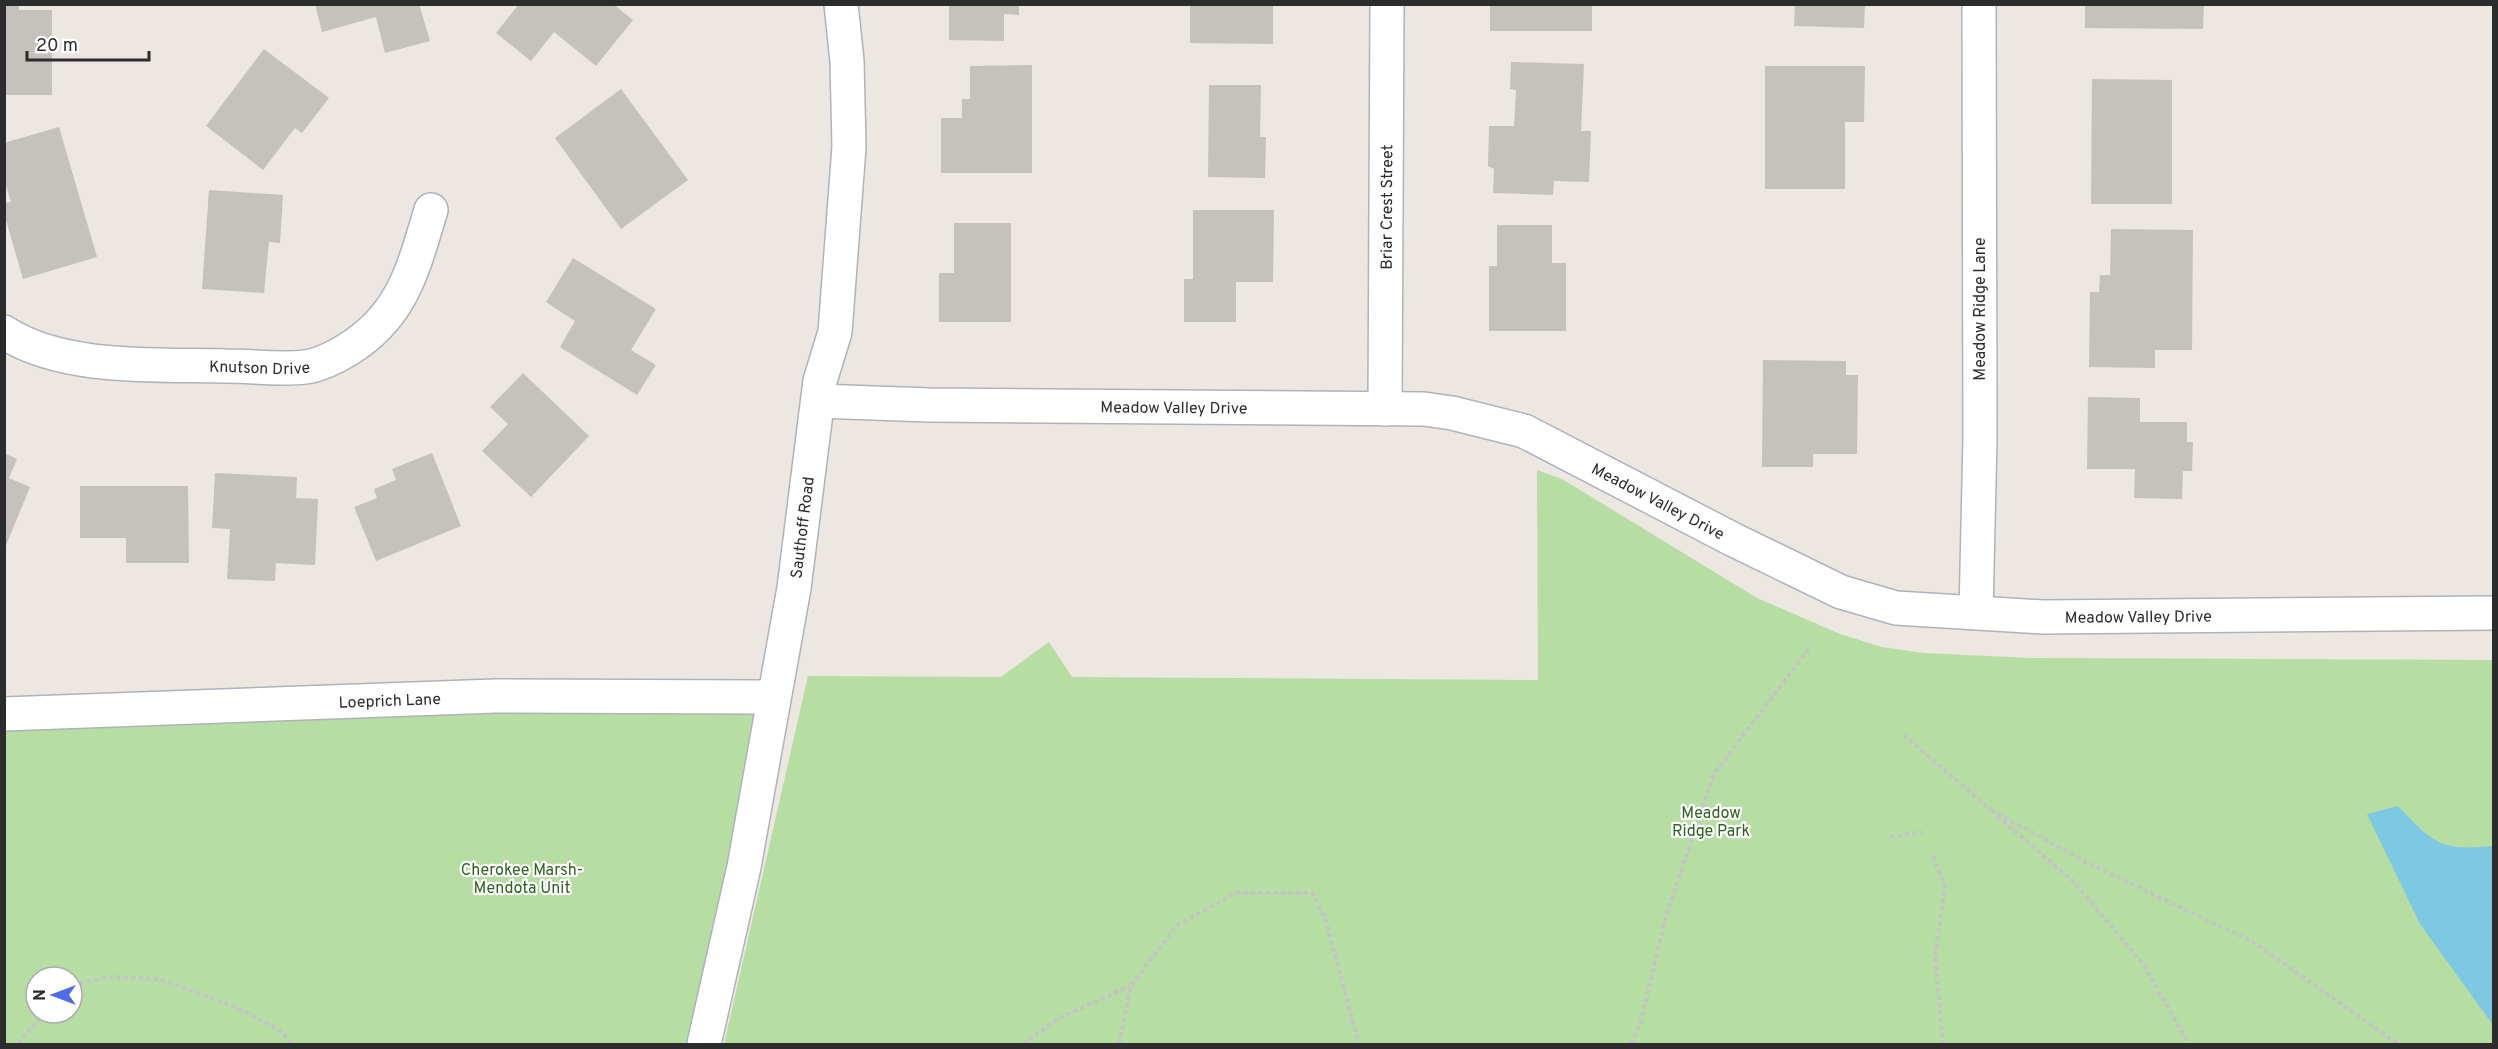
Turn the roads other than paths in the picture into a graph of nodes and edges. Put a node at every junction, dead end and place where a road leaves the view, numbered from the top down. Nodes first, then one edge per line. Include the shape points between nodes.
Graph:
1 (841, 4) edge
2 (1387, 4) edge
3 (1979, 4) edge
4 (431, 210) dead end
5 (4, 332) edge
6 (818, 402) junction
7 (1385, 409) junction
8 (1976, 613) junction
9 (2493, 614) edge
10 (774, 698) junction
11 (4, 714) edge
12 (704, 1044) edge

1 - 6 street, Sauthoff Road via 849,147 835,332 820,381
2 - 7 street, Briar Crest Street
3 - 8 street, Meadow Ridge Lane via 1980,438
4 - 5 street, Knutson Drive via 412,273 396,305 375,329 346,351 306,367 124,364 70,358
6 - 7 street, Meadow Valley Drive
6 - 10 street, Sauthoff Road via 794,588
7 - 8 street, Meadow Valley Drive via 1452,413 1524,431 1841,592 1896,608
8 - 9 street, Meadow Valley Drive via 2043,617
10 - 11 street, Loeprich Lane via 495,696
10 - 12 street, Sauthoff Road via 744,867

